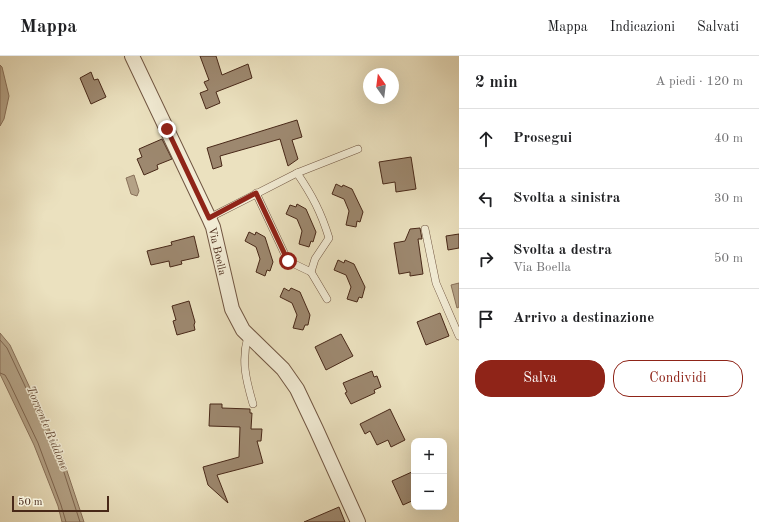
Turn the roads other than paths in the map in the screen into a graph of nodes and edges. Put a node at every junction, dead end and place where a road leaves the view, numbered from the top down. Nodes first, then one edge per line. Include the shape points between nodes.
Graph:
1 (132, 56) edge
2 (358, 149) dead end
3 (297, 172) junction
4 (256, 193) junction
5 (209, 218) junction
6 (425, 229) dead end
7 (311, 272) junction
8 (326, 299) dead end
9 (248, 336) junction
10 (459, 336) edge
11 (252, 404) dead end
12 (358, 522) edge

1 - 5 street, Via Boella
2 - 3 lane
3 - 4 lane
3 - 7 lane via 322,215 330,238 315,259
4 - 5 lane
4 - 7 lane via 288,261
5 - 9 street, Via Boella via 232,309
6 - 10 lane via 436,283
7 - 8 lane
9 - 11 lane via 244,365
9 - 12 street, Via Boella via 283,369 296,390

